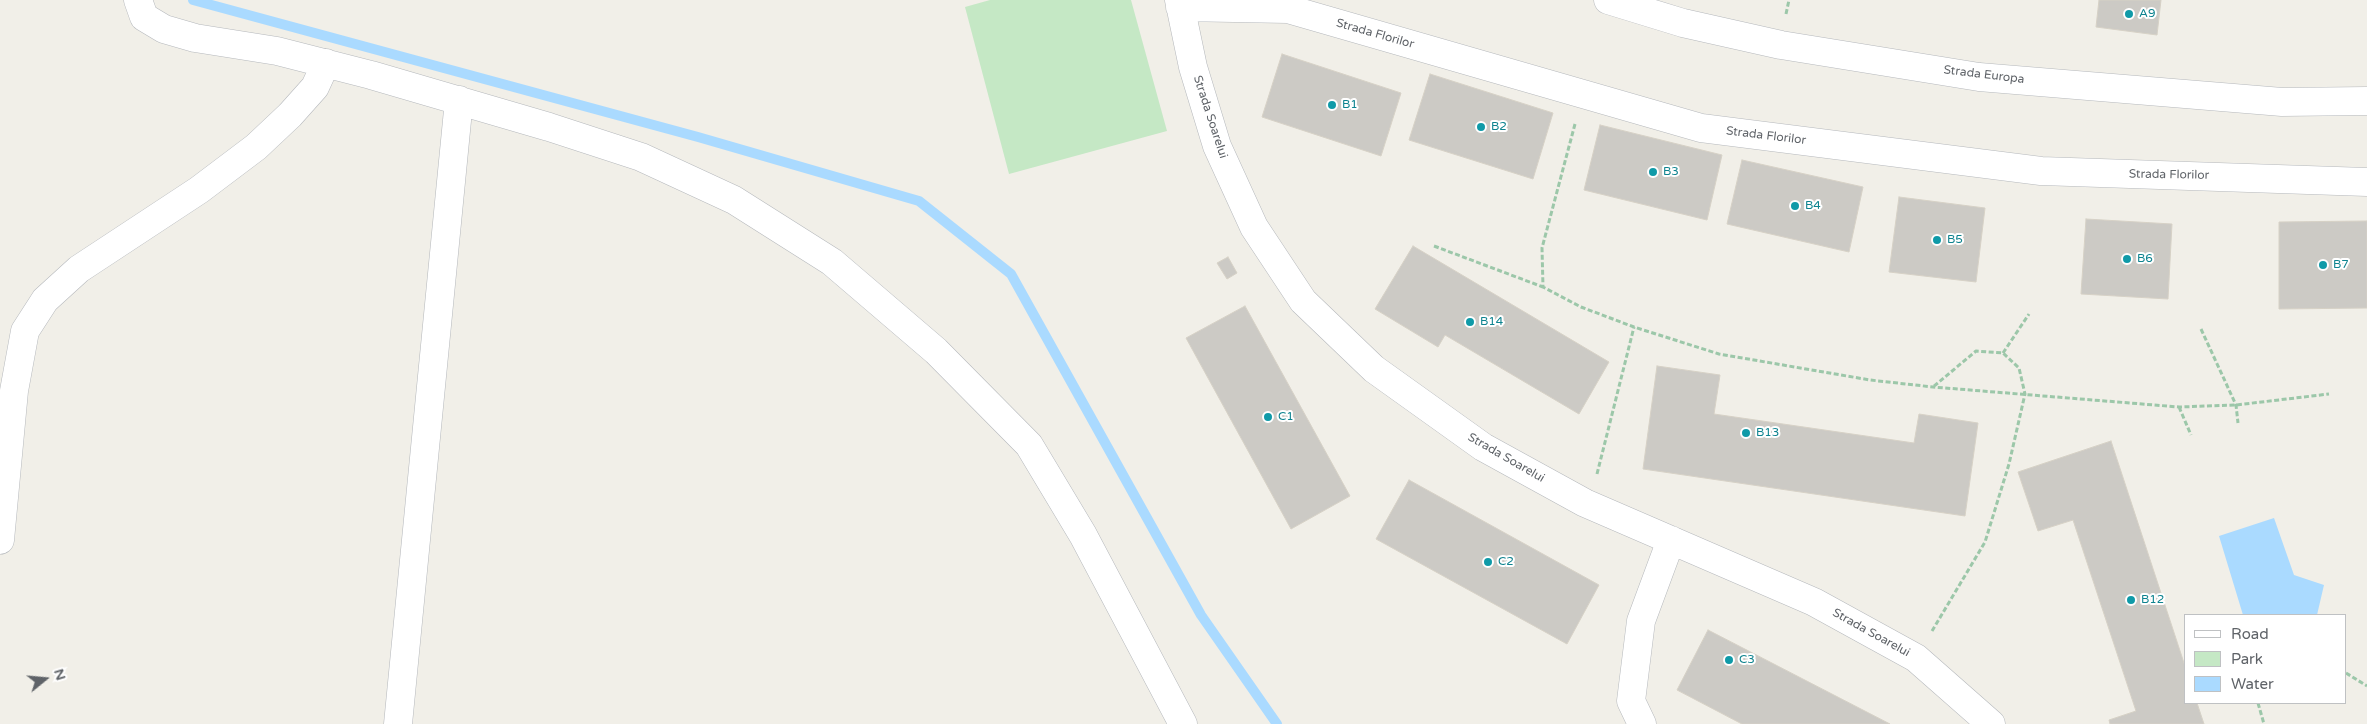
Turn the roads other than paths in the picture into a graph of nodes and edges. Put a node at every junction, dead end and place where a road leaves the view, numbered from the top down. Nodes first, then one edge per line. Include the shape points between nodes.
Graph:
1 (138, 0) edge
2 (1608, 0) edge
3 (1180, 4) edge
4 (326, 63) junction
5 (459, 100) junction
6 (2367, 101) edge
7 (2367, 182) edge
8 (0, 540) edge
9 (1671, 540) junction
10 (398, 724) edge
11 (1183, 724) edge
12 (1642, 724) edge
13 (1991, 724) edge

1 - 4 street via 144,17 164,29
2 - 6 street, Strada Europa via 1683,23 1781,45 1979,77 2282,102
3 - 7 street, Strada Florilor via 1288,9 1701,128 2040,172
3 - 9 street, Strada Soarelui via 1193,67 1217,146 1254,227 1303,301 1374,369 1475,442 1585,503
4 - 5 street
4 - 8 street via 315,86 256,147 199,190 79,269 45,300 25,331 14,391
5 - 10 street
5 - 11 street via 641,157 734,200 832,262 936,351 1029,445 1083,535
9 - 12 street via 1641,621 1631,701
9 - 13 street, Strada Soarelui via 1814,602 1916,658

